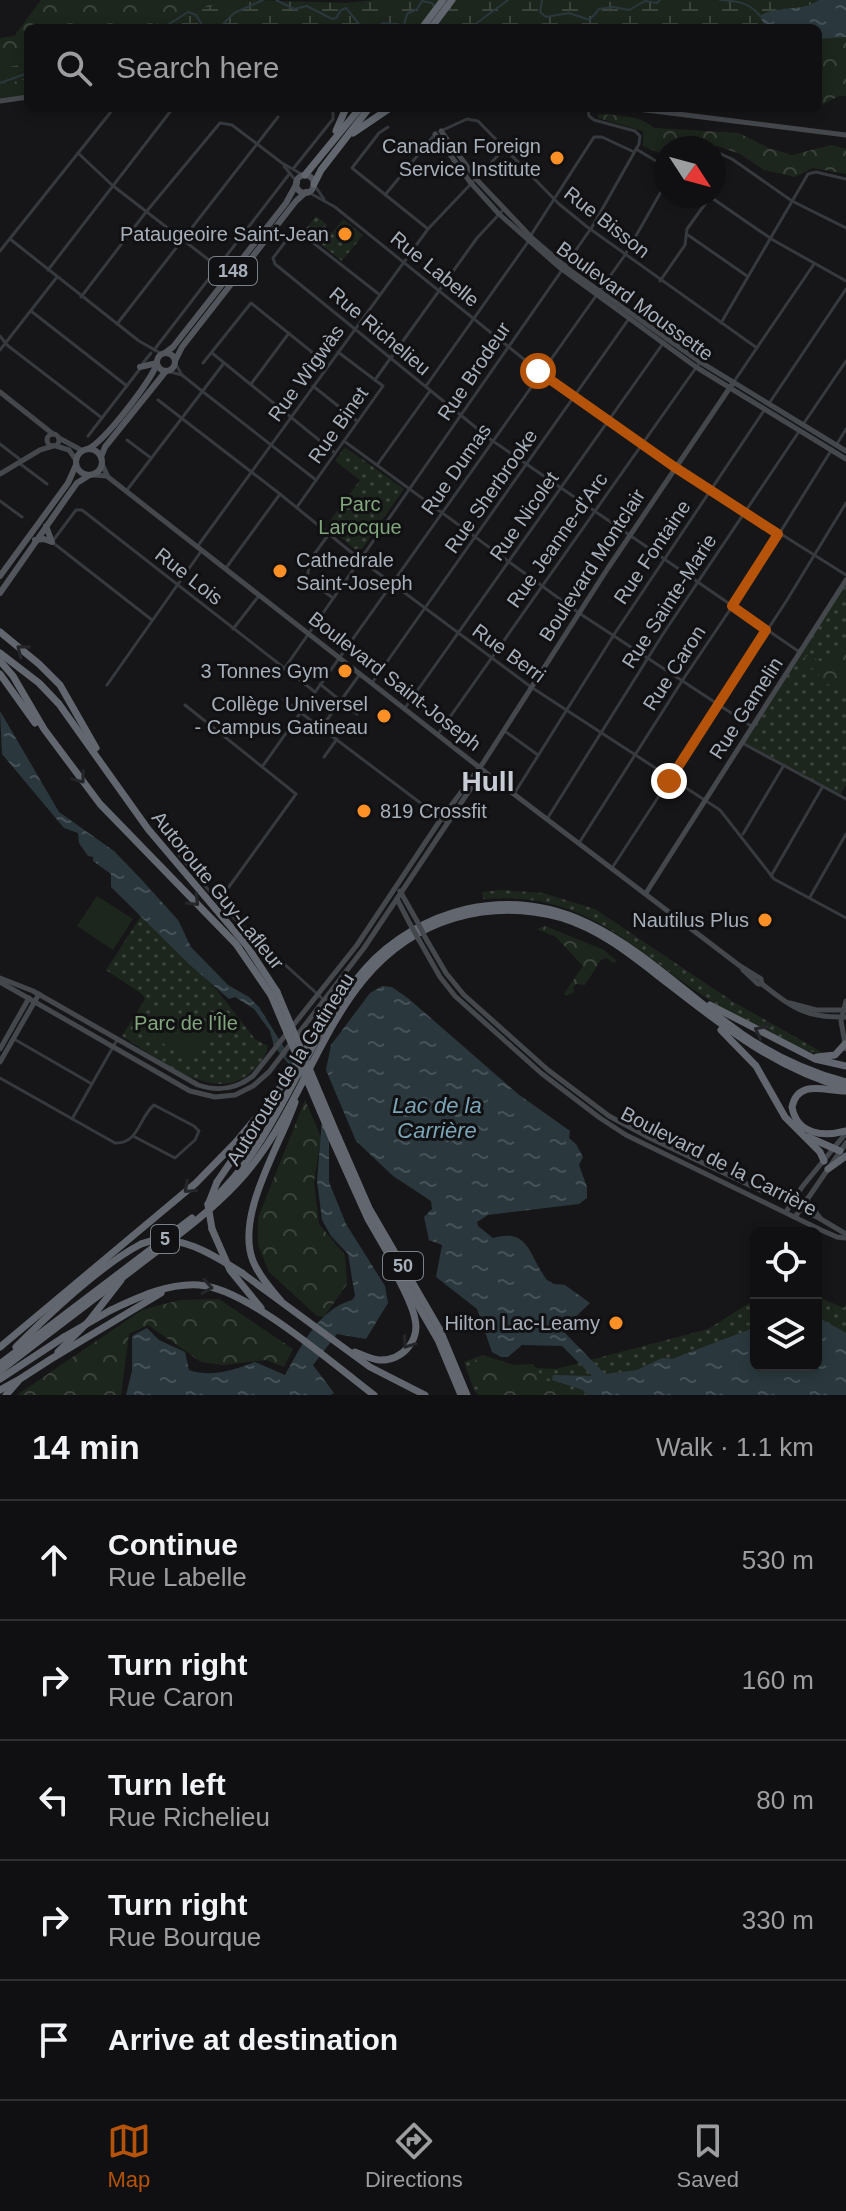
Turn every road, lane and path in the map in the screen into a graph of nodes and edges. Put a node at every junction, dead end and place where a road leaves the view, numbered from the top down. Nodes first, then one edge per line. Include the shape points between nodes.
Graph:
1 (443, 0) edge
2 (452, 0) edge
3 (425, 24) edge
4 (434, 24) edge
5 (24, 98) edge
6 (0, 101) edge
7 (111, 112) edge
8 (170, 112) edge
9 (334, 112) edge
10 (346, 112) edge
11 (357, 112) edge
12 (366, 112) edge
13 (383, 112) edge
14 (588, 112) edge
15 (662, 112) edge
16 (278, 117) dead end
17 (388, 127) dead end
18 (438, 132) junction
19 (846, 135) edge
20 (257, 144) junction
21 (505, 148) junction
22 (635, 150) junction
23 (335, 151) junction
24 (78, 153) junction
25 (726, 156) edge
26 (319, 160) junction
27 (654, 160) edge
28 (291, 171) junction
29 (304, 175) junction
30 (846, 179) edge
31 (472, 180) junction
32 (297, 183) junction
33 (314, 184) junction
34 (112, 185) junction
35 (307, 192) junction
36 (385, 195) junction
37 (324, 199) junction
38 (556, 201) junction
39 (792, 201) junction
40 (654, 204) edge
41 (701, 208) edge
42 (726, 208) edge
43 (501, 211) junction
44 (146, 212) junction
45 (846, 228) edge
46 (428, 229) junction
47 (590, 229) junction
48 (688, 235) junction
49 (771, 238) junction
50 (10, 239) junction
51 (181, 239) junction
52 (529, 239) junction
53 (0, 251) edge
54 (625, 255) junction
55 (404, 262) junction
56 (815, 262) junction
57 (218, 267) junction
58 (563, 267) junction
59 (48, 270) junction
60 (57, 277) junction
61 (748, 277) junction
62 (660, 281) junction
63 (846, 281) edge
64 (846, 289) edge
65 (440, 290) junction
66 (597, 293) junction
67 (380, 295) junction
68 (81, 297) junction
69 (31, 311) junction
70 (631, 317) junction
71 (473, 318) junction
72 (721, 323) junction
73 (117, 324) junction
74 (356, 328) junction
75 (289, 333) junction
76 (0, 336) edge
77 (665, 341) junction
78 (6, 343) junction
79 (507, 347) junction
80 (757, 348) junction
81 (0, 350) edge
82 (153, 351) junction
83 (338, 352) junction
84 (212, 353) junction
85 (163, 354) junction
86 (391, 358) junction
87 (846, 361) edge
88 (175, 362) junction
89 (157, 363) junction
90 (203, 363) dead end
91 (224, 363) junction
92 (698, 364) junction
93 (329, 365) junction
94 (140, 367) junction
95 (167, 371) junction
96 (541, 373) junction
97 (182, 375) junction
98 (375, 380) junction
99 (251, 384) junction
100 (127, 386) junction
101 (313, 386) junction
102 (425, 386) junction
103 (731, 386) junction
104 (202, 391) junction
105 (430, 391) junction
106 (0, 392) edge
107 (575, 397) junction
108 (158, 400) dead end
109 (766, 407) junction
110 (460, 416) junction
111 (292, 417) junction
112 (102, 418) junction
113 (182, 418) junction
114 (609, 421) junction
115 (357, 422) junction
116 (44, 425) junction
117 (801, 428) junction
118 (846, 429) edge
119 (56, 436) junction
120 (88, 436) dead end
121 (47, 439) junction
122 (127, 440) dead end
123 (344, 441) junction
124 (492, 441) junction
125 (0, 444) edge
126 (642, 444) junction
127 (272, 445) junction
128 (54, 446) junction
129 (834, 448) junction
130 (40, 450) junction
131 (85, 450) junction
132 (846, 451) edge
133 (335, 453) junction
134 (151, 458) junction
135 (846, 459) edge
136 (101, 460) junction
137 (20, 462) junction
138 (76, 462) junction
139 (377, 465) junction
140 (526, 466) junction
141 (676, 467) junction
142 (252, 472) junction
143 (0, 474) edge
144 (91, 475) junction
145 (108, 477) junction
146 (316, 480) junction
147 (47, 484) dead end
148 (410, 488) junction
149 (711, 489) junction
150 (560, 490) junction
151 (126, 491) junction
152 (280, 494) junction
153 (0, 501) edge
154 (846, 503) edge
155 (297, 507) junction
156 (443, 511) junction
157 (594, 513) junction
158 (744, 513) junction
159 (22, 517) dead end
160 (45, 526) junction
161 (329, 534) junction
162 (778, 534) junction
163 (477, 536) junction
164 (629, 537) junction
165 (35, 540) junction
166 (52, 542) junction
167 (200, 549) junction
168 (814, 555) junction
169 (360, 559) junction
170 (663, 560) junction
171 (510, 561) junction
172 (226, 569) junction
173 (0, 576) edge
174 (846, 577) edge
175 (392, 583) junction
176 (697, 583) junction
177 (177, 585) junction
178 (543, 586) junction
179 (0, 593) edge
180 (259, 595) junction
181 (333, 598) junction
182 (732, 606) junction
183 (426, 608) junction
184 (579, 613) junction
185 (152, 620) junction
186 (233, 629) junction
187 (766, 630) junction
188 (0, 632) edge
189 (458, 633) junction
190 (309, 634) junction
191 (613, 635) junction
192 (0, 653) edge
193 (801, 653) junction
194 (339, 657) junction
195 (491, 657) junction
196 (648, 658) junction
197 (0, 661) edge
198 (284, 669) junction
199 (0, 674) edge
200 (360, 674) junction
201 (682, 681) junction
202 (372, 683) junction
203 (320, 684) junction
204 (107, 685) dead end
205 (531, 687) junction
206 (315, 692) junction
207 (284, 700) dead end
208 (341, 701) junction
209 (185, 705) dead end
210 (718, 705) junction
211 (405, 708) junction
212 (566, 711) junction
213 (300, 712) junction
214 (357, 714) dead end
215 (321, 728) junction
216 (753, 728) junction
217 (504, 730) junction
218 (601, 733) junction
219 (438, 734) junction
220 (337, 739) junction
221 (743, 743) junction
222 (61, 752) junction
223 (538, 755) junction
224 (635, 755) junction
225 (324, 757) dead end
226 (784, 765) junction
227 (262, 767) junction
228 (480, 767) junction
229 (670, 778) junction
230 (498, 782) junction
231 (473, 785) junction
232 (823, 786) junction
233 (119, 788) junction
234 (514, 794) junction
235 (846, 799) edge
236 (706, 801) junction
237 (441, 819) junction
238 (547, 819) junction
239 (447, 824) junction
240 (846, 834) edge
241 (742, 835) junction
242 (579, 843) junction
243 (176, 851) dead end
244 (612, 868) junction
245 (771, 876) junction
246 (397, 892) junction
247 (646, 893) junction
248 (809, 898) junction
249 (218, 902) junction
250 (404, 913) junction
251 (386, 914) junction
252 (846, 918) edge
253 (414, 923) junction
254 (422, 938) junction
255 (0, 980) edge
256 (36, 993) junction
257 (274, 993) junction
258 (319, 996) junction
259 (779, 997) junction
260 (32, 1000) junction
261 (698, 1000) junction
262 (846, 1000) edge
263 (325, 1001) junction
264 (834, 1010) junction
265 (703, 1011) junction
266 (844, 1014) edge
267 (829, 1017) junction
268 (842, 1028) junction
269 (8, 1036) junction
270 (117, 1040) junction
271 (846, 1046) edge
272 (113, 1047) junction
273 (0, 1049) edge
274 (813, 1058) junction
275 (0, 1062) edge
276 (304, 1063) junction
277 (846, 1066) edge
278 (0, 1078) edge
279 (299, 1082) junction
280 (92, 1084) junction
281 (846, 1087) edge
282 (274, 1096) junction
283 (72, 1119) junction
284 (846, 1132) edge
285 (802, 1134) junction
286 (133, 1136) junction
287 (335, 1138) junction
288 (846, 1143) edge
289 (840, 1152) edge
290 (826, 1165) junction
291 (797, 1193) junction
292 (778, 1198) junction
293 (806, 1199) junction
294 (790, 1204) junction
295 (800, 1209) junction
296 (786, 1212) junction
297 (795, 1217) junction
298 (822, 1220) junction
299 (846, 1236) edge
300 (378, 1238) junction
301 (122, 1277) junction
302 (178, 1286) junction
303 (281, 1301) junction
304 (57, 1309) junction
305 (269, 1317) junction
306 (341, 1346) junction
307 (0, 1347) edge
308 (51, 1359) junction
309 (0, 1364) edge
310 (0, 1371) edge
311 (0, 1379) edge
312 (20, 1379) junction
313 (0, 1390) edge
314 (6, 1395) edge
315 (374, 1395) edge
316 (425, 1395) edge
317 (461, 1395) edge
318 (467, 1395) edge

1 - 3 highway
2 - 4 highway
5 - 6 main road
7 - 24 street
8 - 34 street
9 - 28 street
10 - 26 highway
11 - 26 highway
12 - 23 highway
13 - 23 highway
14 - 22 street via 594,120 638,133
15 - 19 main road
16 - 20 street
17 - 36 street via 352,168
18 - 21 street, Rue Bisson via 473,118
18 - 31 main road, Boulevard Moussette
18 - 36 street
20 - 28 street
20 - 44 street via 224,122 219,124
20 - 51 street
21 - 31 street, Rue Wìgwàs
21 - 38 street, Rue Bisson
22 - 27 street
22 - 38 street via 596,136
22 - 47 street, Rue Brodeur
23 - 33 highway
24 - 34 street
24 - 50 street
25 - 39 street
26 - 29 highway
28 - 29 street
28 - 32 street
28 - 57 street
29 - 32 main road
29 - 33 main road
30 - 39 street via 810,173
31 - 43 main road, Boulevard Moussette
31 - 46 street, Rue Wìgwàs
32 - 35 main road
32 - 85 main road, 148 via 177,343
33 - 35 main road
33 - 37 street, Rue Labelle
34 - 44 street
34 - 59 street
35 - 37 street, Rue Labelle
35 - 88 main road, 148
36 - 46 street
37 - 55 street, Rue Labelle
38 - 47 street, Rue Bisson
38 - 52 street
39 - 45 street
39 - 49 street
40 - 54 street, Rue Dumas
41 - 48 street
42 - 49 street
43 - 52 main road, Boulevard Moussette
43 - 65 street, Rue Binet
44 - 51 street
44 - 68 street
46 - 55 street, Rue Wìgwàs
47 - 54 street, Rue Bisson
47 - 58 street, Rue Brodeur
48 - 61 street
48 - 62 street
49 - 56 street
49 - 61 street
50 - 53 street
50 - 59 street
51 - 57 street
51 - 73 street
52 - 58 main road, Boulevard Moussette
52 - 71 street
54 - 62 street, Rue Bisson
54 - 66 street, Rue Dumas
55 - 65 street, Rue Labelle
55 - 67 street, Rue Wìgwàs
56 - 63 street
56 - 80 street, Boulevard Montclair
57 - 82 street
58 - 66 main road, Boulevard Moussette
58 - 79 street, Rue Brodeur
59 - 60 street
60 - 68 street
60 - 69 street
61 - 72 street
62 - 72 street, Rue Bisson
64 - 109 street, Rue Fontaine
65 - 71 street, Rue Labelle
65 - 86 street, Rue Binet
66 - 70 main road, Boulevard Moussette
66 - 96 street, Rue Dumas
67 - 74 street, Rue Wìgwàs
67 - 74 street, Rue Richelieu via 300,232 293,232 283,244 273,258 275,264
68 - 73 street
69 - 78 street
69 - 100 street
70 - 77 main road, Boulevard Moussette
70 - 107 street, Rue Sherbrooke
71 - 79 street, Rue Labelle
71 - 102 street
72 - 80 street, Rue Bisson
73 - 82 street
74 - 83 street, Rue Wìgwàs
74 - 86 street, Rue Richelieu
75 - 84 street via 251,303
75 - 93 street
75 - 99 street
76 - 78 street
77 - 92 main road, Boulevard Moussette
77 - 114 street, Rue Nicolet
78 - 81 street
78 - 112 street
79 - 96 street, Rue Labelle
79 - 110 street, Rue Brodeur
80 - 103 street, Boulevard Montclair
82 - 85 street
82 - 89 street
82 - 94 street
83 - 93 street, Rue Wìgwàs
83 - 98 street
84 - 90 street
84 - 91 street
85 - 88 main road
85 - 89 main road
86 - 98 street, Rue Binet
86 - 102 street, Rue Richelieu
87 - 117 street, Rue Sainte-Marie
88 - 95 main road
88 - 97 street
89 - 94 main road
89 - 95 main road
89 - 131 main road via 99,442
91 - 99 street
91 - 104 street
92 - 103 main road, Boulevard Moussette
92 - 126 street, Rue Jeanne-d'Arc
93 - 101 street, Rue Wìgwàs
94 - 100 street
95 - 97 street
95 - 136 main road via 105,447
96 - 107 street, Rue Labelle
96 - 124 street, Rue Dumas
97 - 104 street
98 - 115 street, Rue Binet via 383,386
99 - 111 street
100 - 112 street
101 - 111 street, Rue Wìgwàs
101 - 115 street
102 - 105 street, Rue Richelieu
103 - 109 main road, Boulevard Moussette
103 - 141 main road, Boulevard Montclair
104 - 113 street
104 - 127 street
105 - 110 street, Rue Richelieu
105 - 139 street
106 - 116 main road
107 - 114 street, Rue Labelle
107 - 140 street, Rue Sherbrooke
108 - 113 street, Rue Berri
109 - 117 main road, Boulevard Moussette
109 - 149 street, Rue Fontaine
110 - 124 street, Rue Richelieu
110 - 148 street, Rue Brodeur
111 - 127 street, Rue Wìgwàs
111 - 133 street
112 - 120 street
113 - 134 street
113 - 142 street, Rue Berri
114 - 126 street, Rue Labelle
114 - 150 street, Rue Nicolet
115 - 123 street, Rue Binet
116 - 119 main road
116 - 121 main road
117 - 129 main road, Boulevard Moussette
117 - 158 street, Rue Sainte-Marie
118 - 129 street, Rue Caron
119 - 121 main road
119 - 128 main road
119 - 131 main road
121 - 128 main road
121 - 130 main road
122 - 134 street
123 - 133 street, Rue Binet
123 - 139 street
124 - 140 street, Rue Richelieu
124 - 156 street, Rue Dumas
125 - 137 street
126 - 141 street, Rue Labelle
126 - 157 street, Rue Jeanne-d'Arc
127 - 142 street, Rue Wìgwàs
127 - 146 street
128 - 130 main road
128 - 138 main road via 69,450
129 - 132 main road, Boulevard Moussette
129 - 135 main road, Boulevard Moussette
129 - 162 street, Rue Caron
130 - 137 main road
131 - 136 main road via 97,452
131 - 138 main road
133 - 146 street, Rue Binet
134 - 151 street
136 - 144 main road
136 - 145 main road, Boulevard Saint-Joseph
137 - 143 main road
137 - 147 street
138 - 144 main road via 80,472
138 - 173 main road via 69,481
139 - 148 street
140 - 150 street, Rue Richelieu
140 - 163 street, Rue Sherbrooke
141 - 149 street, Rue Labelle
141 - 164 main road, Boulevard Montclair
142 - 152 street, Rue Berri
142 - 167 street, Rue Wìgwàs
144 - 145 main road, Boulevard Saint-Joseph
144 - 160 main road via 76,485
145 - 151 main road, Boulevard Saint-Joseph
146 - 155 street, Rue Binet
148 - 156 street
148 - 169 street, Rue Brodeur
149 - 158 street, Rue Labelle
149 - 170 street, Rue Fontaine
150 - 157 street, Rue Richelieu
150 - 171 street, Rue Nicolet
151 - 167 main road, Boulevard Saint-Joseph
152 - 155 street, Rue Berri
152 - 172 street
153 - 159 street
154 - 168 street
155 - 161 street, Rue Berri
156 - 163 street
156 - 175 street, Rue Dumas
157 - 164 street, Rue Richelieu
157 - 178 street, Rue Jeanne-d'Arc
158 - 162 street, Rue Labelle
158 - 176 street, Rue Sainte-Marie
160 - 165 main road
160 - 166 main road
161 - 169 street, Rue Berri
161 - 181 street via 310,560 307,579
162 - 168 street, Rue Labelle
162 - 182 street, Rue Caron
163 - 171 street
163 - 183 street, Rue Sherbrooke
164 - 170 street, Rue Richelieu
164 - 184 main road, Boulevard Montclair
165 - 166 main road
165 - 179 main road
166 - 177 street, Rue Lois via 80,509
166 - 185 street
167 - 172 main road, Boulevard Saint-Joseph
167 - 177 street, Rue Wìgwàs
168 - 174 street, Rue Labelle
168 - 187 street
169 - 175 street, Rue Berri
169 - 181 street, Rue Brodeur
170 - 176 street, Rue Richelieu
170 - 191 street, Rue Fontaine
171 - 178 street
171 - 189 street, Rue Nicolet
172 - 180 main road, Boulevard Saint-Joseph
174 - 193 main road, Rue Gamelin
175 - 183 street, Rue Berri
175 - 194 street, Rue Dumas
176 - 182 street, Rue Richelieu
176 - 196 street, Rue Sainte-Marie
177 - 185 street, Rue Wìgwàs
177 - 186 street, Rue Lois
178 - 184 street
178 - 195 street, Rue Jeanne-d'Arc
180 - 186 street
180 - 190 main road, Boulevard Saint-Joseph
181 - 190 street, Rue Brodeur
182 - 187 street, Rue Richelieu
182 - 201 street, Rue Caron
183 - 189 street, Rue Berri
183 - 202 street, Rue Sherbrooke
184 - 191 street
184 - 205 main road, Boulevard Montclair
185 - 204 street, Rue Wìgwàs
186 - 198 street, Rue Lois
187 - 193 street, Rue Richelieu
187 - 210 street
233 -> 188 highway via 62,688
189 - 195 street, Rue Berri
189 - 211 street, Rue Nicolet
190 - 194 main road, Boulevard Saint-Joseph
190 - 198 street, Rue Brodeur
191 - 196 street
191 - 212 street, Rue Fontaine
192 - 233 highway, Autoroute Guy-Lafleur / 50 via 56,700
193 - 216 main road, Rue Gamelin
194 - 200 main road, Boulevard Saint-Joseph
194 - 203 street, Rue Dumas
195 - 205 street, Rue Berri
195 - 219 street, Rue Jeanne-d'Arc
196 - 201 street
196 - 218 street, Rue Sainte-Marie
197 - 222 highway, Autoroute Guy-Lafleur / 50
198 - 206 street, Rue Lois
199 - 222 highway
200 - 202 main road, Boulevard Saint-Joseph
200 - 208 street
201 - 210 street
201 - 224 street, Rue Caron
202 - 211 main road, Boulevard Saint-Joseph
203 - 206 street, Rue Dumas
203 - 208 street
205 - 212 street, Rue Berri
205 - 217 main road, Boulevard Montclair
206 - 213 street, Rue Dumas
207 - 213 street
208 - 214 street
208 - 215 street
209 - 227 street
210 - 216 street
210 - 229 street
211 - 219 main road, Boulevard Saint-Joseph
212 - 218 street, Rue Berri
212 - 223 street, Rue Fontaine
213 - 215 street
213 - 227 street, Rue Dumas
215 - 220 street
216 - 221 main road, Rue Gamelin
217 - 223 street
217 - 228 main road, Boulevard Montclair
218 - 224 street, Rue Berri
218 - 238 street, Rue Sainte-Marie
219 - 228 main road, Boulevard Saint-Joseph
220 - 225 street
220 - 237 street
221 - 226 street
221 - 236 main road, Rue Gamelin
222 -> 257 highway, Autoroute Guy-Lafleur / 50 via 112,818 239,948
223 - 234 street, Rue Fontaine
224 - 229 street, Rue Berri
224 - 242 street, Rue Caron
226 - 232 street
226 - 241 street
227 - 249 street via 296,794
228 - 230 main road, Boulevard Saint-Joseph
228 - 231 main road, Boulevard Montclair
228 - 237 main road, Boulevard Montclair
229 - 236 street, Rue Berri
229 - 244 street
230 - 231 main road via 483,778
230 - 234 main road, Boulevard Saint-Joseph
231 - 239 main road, Boulevard Montclair
232 - 235 street
232 - 245 street
233 - 257 highway, Autoroute Guy-Lafleur / 50 via 168,855 247,946
234 - 238 main road, Boulevard Saint-Joseph
236 - 241 street, Rue Berri
236 - 247 main road, Rue Gamelin
237 - 239 street
237 - 246 main road, Boulevard Montclair
238 - 242 main road, Boulevard Saint-Joseph
239 - 246 main road, Boulevard Montclair
240 - 248 street
241 - 245 street, Rue Berri
242 - 244 main road, Boulevard Saint-Joseph
243 - 249 street
244 - 247 main road, Boulevard Saint-Joseph
245 - 248 street, Rue Berri
246 - 250 main road, Boulevard de la Carrière
246 - 251 main road, Boulevard Montclair
246 - 253 main road, Boulevard de la Carrière
246 - 258 main road, Boulevard Montclair
247 - 259 main road, Boulevard Saint-Joseph
248 - 252 street, Rue Berri
249 - 258 street
250 - 251 main road
250 - 253 main road, Boulevard de la Carrière
251 - 263 main road, Boulevard Montclair
253 - 254 main road, Boulevard de la Carrière, bridge
254 - 292 main road, Boulevard de la Carrière via 464,995 602,1111
254 - 296 main road, Boulevard de la Carrière via 440,977 458,999 593,1113 626,1135
255 - 256 main road, Boulevard Montclair
255 - 260 main road, Boulevard Montclair
256 - 260 main road
256 - 270 main road, Boulevard Montclair
257 - 287 highway, Autoroute Guy-Lafleur / 50, bridge
258 - 263 street
258 - 270 main road, Boulevard Montclair via 249,1080 231,1088 215,1090 192,1083
259 - 264 main road, Boulevard Saint-Joseph via 807,1009
259 - 267 main road, Boulevard Saint-Joseph via 802,1012
260 - 269 main road
260 - 272 main road, Boulevard Montclair
274 -> 261 highway
261 - 276 highway, Autoroute de la Gatineau via 590,922 551,909 502,905 454,913 404,936 364,970
261 - 281 highway, Autoroute de la Gatineau via 772,1052
262 - 264 main road
262 - 266 main road
263 - 272 main road, Boulevard Montclair via 264,1078 235,1095 190,1091
264 - 266 main road, Boulevard Saint-Joseph
265 - 276 highway, Autoroute de la Gatineau / 5 via 590,929 532,912 483,912 427,929 382,960
265 - 281 highway, Autoroute de la Gatineau / 5 via 779,1062
265 - 285 highway via 756,1066
266 - 267 main road, Boulevard Saint-Joseph
266 - 268 main road
267 - 268 main road
268 - 271 main road
269 - 273 main road
269 - 275 main road
269 - 280 street
270 - 272 street
271 - 274 highway via 835,1055
272 - 280 street
274 - 277 highway
276 - 279 highway, Autoroute de la Gatineau / 5, bridge
276 - 282 highway
278 - 283 street
279 - 301 highway, Autoroute de la Gatineau / 5 via 270,1139 242,1178
279 - 303 highway via 255,1204 248,1239 256,1269
279 - 309 highway, Autoroute de la Gatineau / 5 via 256,1151 223,1191
280 - 283 street
281 - 284 highway via 807,1088 796,1095 792,1107 797,1121 811,1132
282 - 305 highway, bridge via 217,1182 208,1205 230,1270
282 -> 307 highway via 196,1183
283 - 286 street via 115,1143
284 - 289 main road
285 - 289 highway
285 - 290 highway
286 - 286 street via 172,1158 199,1131 156,1105
287 - 300 highway, Autoroute Guy-Lafleur / 50 via 353,1190
287 - 318 highway, Autoroute Guy-Lafleur / 50 via 372,1214 438,1326
288 - 289 main road
289 - 290 highway
289 - 290 main road
290 - 291 main road
290 - 293 main road
291 - 292 main road
291 - 294 main road
292 - 294 main road, Boulevard de la Carrière
293 - 295 main road
293 - 298 main road
294 - 295 main road, Boulevard de la Carrière
294 - 296 main road
295 - 297 main road
295 - 298 main road, Boulevard de la Carrière
296 - 297 main road, Boulevard de la Carrière
297 - 299 main road, Boulevard de la Carrière via 837,1237
298 - 299 main road, Boulevard de la Carrière
300 -> 306 highway via 413,1312 415,1336 403,1353 386,1360
300 - 317 highway, Autoroute Guy-Lafleur / 50 via 433,1328
301 - 308 highway
301 - 310 highway, Autoroute de la Gatineau / 5
302 -> 305 highway via 227,1291
302 - 308 highway via 140,1303
302 - 311 highway, bridge via 111,1310
303 - 304 highway, bridge via 211,1255 174,1240 156,1239 141,1244
303 - 306 highway
304 - 307 highway
304 - 309 highway
305 - 315 highway
306 - 316 highway
308 - 312 highway
312 - 313 highway
312 - 314 highway

